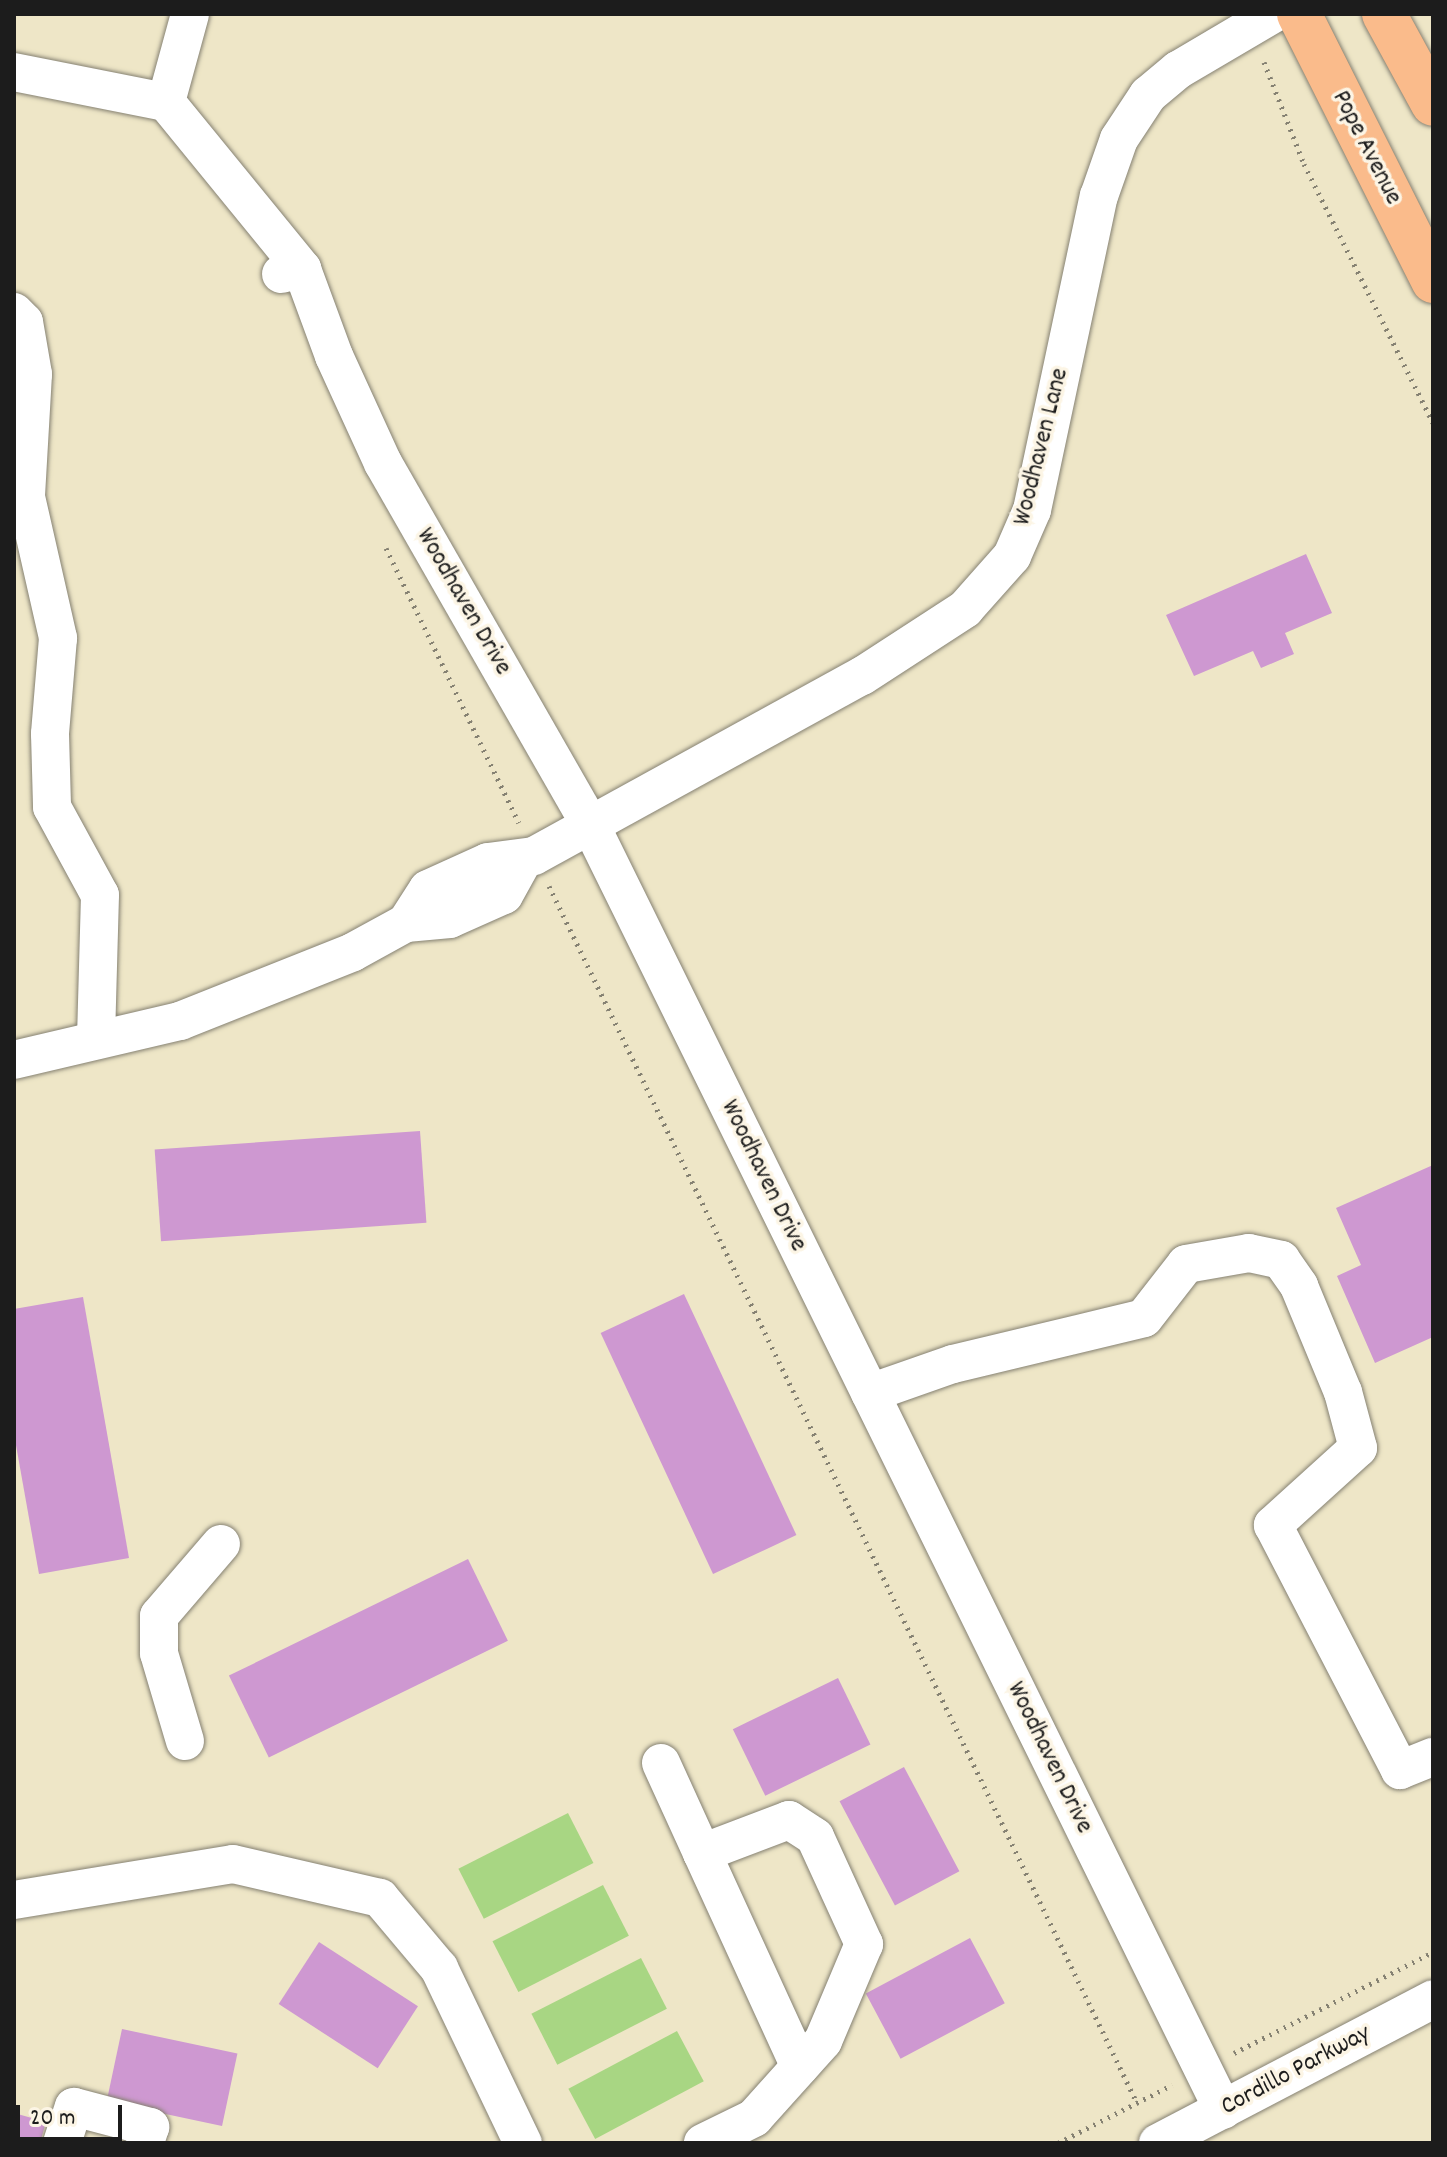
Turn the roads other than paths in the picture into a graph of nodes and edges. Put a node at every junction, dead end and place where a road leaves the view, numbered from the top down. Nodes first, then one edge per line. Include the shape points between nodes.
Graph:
1 (191, 14) edge
2 (1299, 14) edge
3 (1384, 14) edge
4 (1261, 21) edge
5 (14, 72) edge
6 (166, 102) junction
7 (1433, 104) edge
8 (1433, 281) edge
9 (14, 312) edge
10 (591, 826) junction
11 (96, 1040) junction
12 (14, 1060) edge
13 (870, 1393) junction
14 (221, 1544) dead end
15 (185, 1741) dead end
16 (1433, 1757) edge
17 (661, 1763) dead end
18 (702, 1853) junction
19 (14, 1900) edge
20 (1433, 1999) edge
21 (800, 2067) junction
22 (1223, 2110) junction
23 (62, 2143) edge
24 (145, 2143) edge
25 (523, 2143) edge
26 (703, 2143) edge
27 (1158, 2143) edge

1 - 6 street
2 - 8 main road, Pope Avenue
3 - 7 main road
4 - 10 street, Woodhaven Lane via 1178,70 1148,95 1119,139 1099,196 1032,510 1012,556 965,609 862,676
5 - 6 street
6 - 10 street, Woodhaven Drive via 292,271 383,463
9 - 11 street via 24,322 33,374 26,497 58,638 50,734 52,807 100,895
10 - 11 street, Woodhaven Lane via 529,858 488,862 428,889 406,923 353,952 180,1021
10 - 13 street, Woodhaven Drive
11 - 12 street
13 - 16 street via 953,1364 1144,1318 1186,1264 1249,1253 1281,1260 1299,1286 1343,1392 1358,1448 1273,1525 1400,1770
13 - 22 street, Woodhaven Drive
14 - 15 street via 159,1616 159,1653
17 - 18 street
18 - 21 street
18 - 21 street via 789,1820 815,1837 864,1944 823,2041
19 - 25 street via 233,1864 380,1898 439,1968
20 - 22 street, Cordillo Parkway
21 - 26 street via 754,2118
22 - 27 street, Cordillo Parkway
23 - 24 street via 74,2107 150,2127

